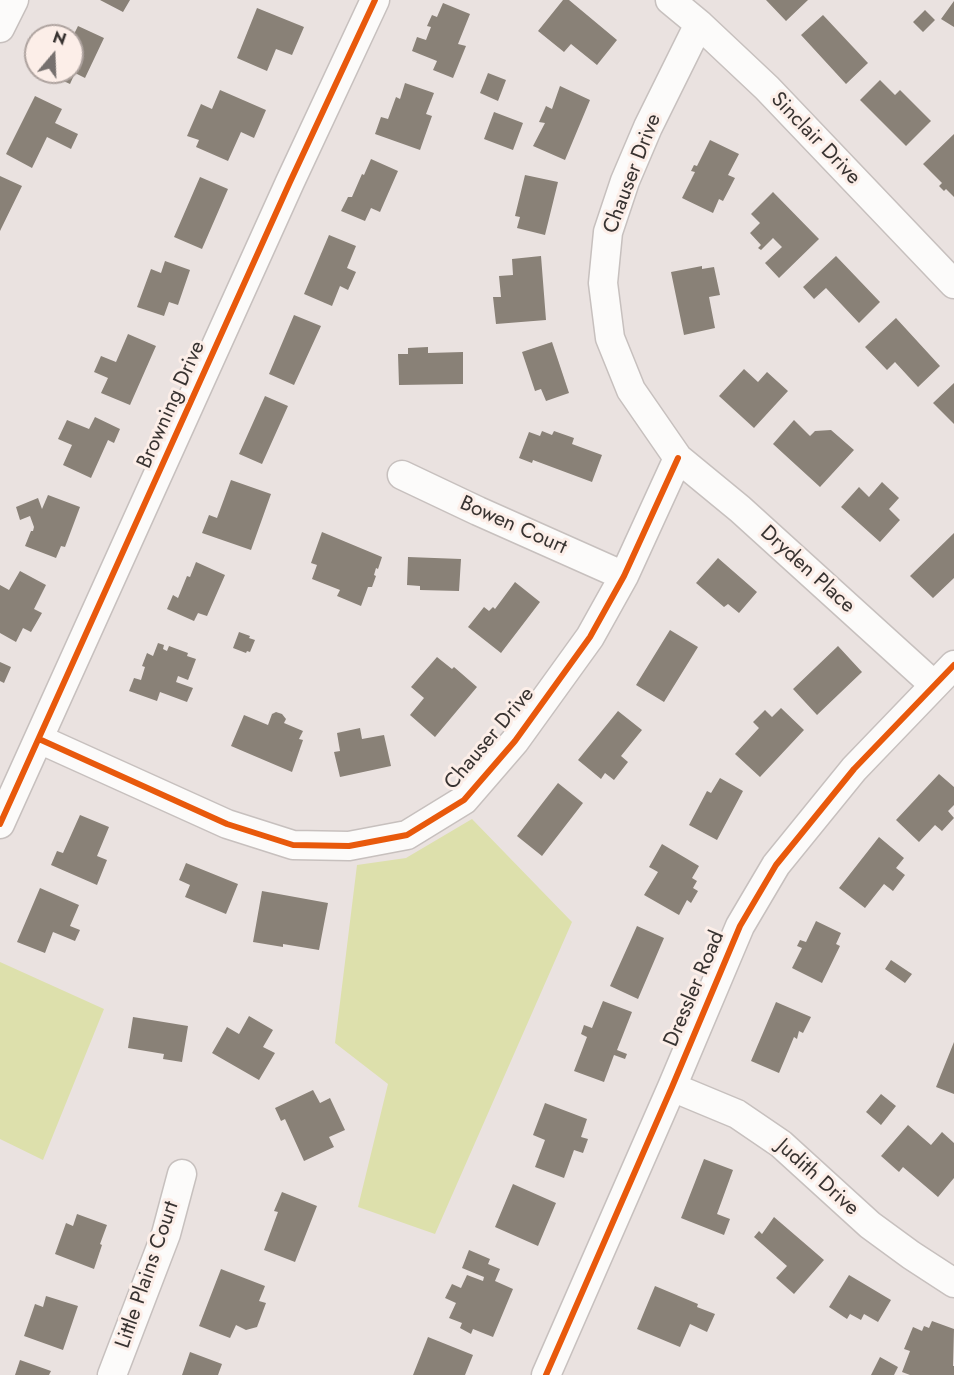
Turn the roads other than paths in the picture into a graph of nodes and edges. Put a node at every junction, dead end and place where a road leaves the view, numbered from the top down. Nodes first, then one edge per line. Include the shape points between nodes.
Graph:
1 (14, 0) edge
2 (375, 0) edge
3 (670, 0) edge
4 (699, 24) junction
5 (0, 28) edge
6 (954, 284) edge
7 (678, 458) junction
8 (402, 475) dead end
9 (624, 576) junction
10 (954, 665) edge
11 (934, 685) junction
12 (39, 739) junction
13 (0, 824) edge
14 (672, 1087) junction
15 (182, 1174) dead end
16 (954, 1283) edge
17 (112, 1375) edge
18 (546, 1375) edge

1 - 5 street
2 - 12 street, Browning Drive
3 - 4 street, Sinclair Drive
4 - 6 street, Sinclair Drive via 767,88
4 - 7 street, Chauser Drive via 626,181 608,231 603,283 610,338 631,390
7 - 9 street, Chauser Drive
7 - 11 street, Dryden Place
8 - 9 street, Bowen Court
9 - 12 street, Chauser Drive via 590,637 515,741 464,800 408,835 349,846 293,845 227,824
10 - 11 street, Dressler Road
11 - 14 street, Dressler Road via 854,769 776,865 740,926
12 - 13 street, Browning Drive
14 - 16 street, Judith Drive via 737,1114 781,1144 870,1225
14 - 18 street, Dressler Road
15 - 17 street, Little Plains Court via 166,1234

